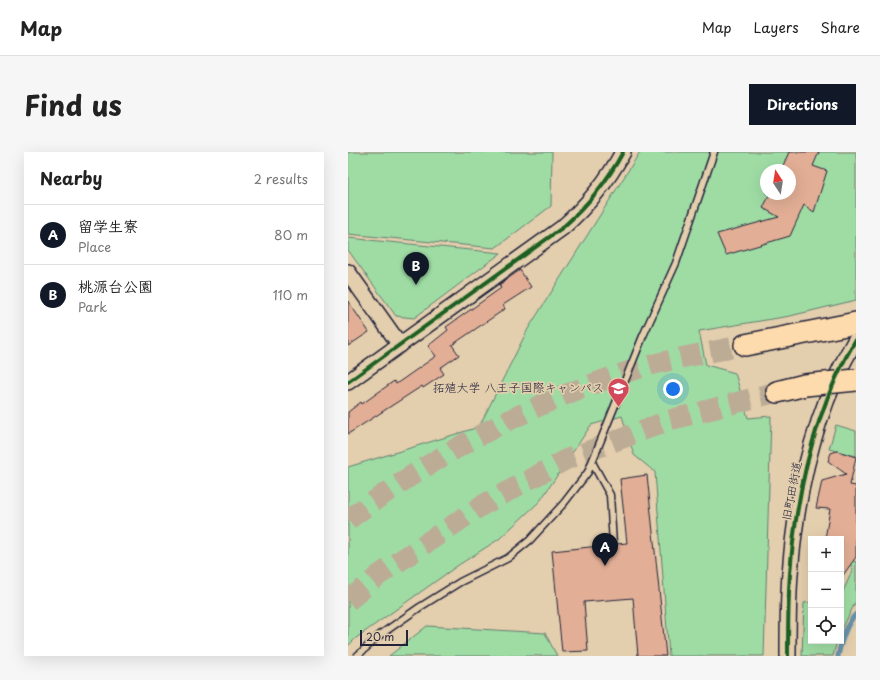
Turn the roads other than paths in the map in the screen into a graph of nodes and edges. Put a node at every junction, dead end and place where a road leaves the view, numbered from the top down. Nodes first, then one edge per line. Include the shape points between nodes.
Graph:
1 (623, 152) edge
2 (714, 152) edge
3 (348, 272) edge
4 (856, 323) edge
5 (856, 339) edge
6 (400, 345) junction
7 (745, 345) tunnel mouth
8 (856, 380) edge
9 (348, 382) edge
10 (777, 392) tunnel mouth
11 (592, 464) junction
12 (613, 544) dead end
13 (358, 656) edge
14 (788, 656) edge

1 - 6 street via 602,187 575,217
2 - 11 lane via 676,263 643,336
3 - 6 street
4 - 7 highway
5 - 14 street, 旧町田街道 via 829,396 808,460 791,559
6 - 9 street
8 - 10 highway, bridge via 805,385
11 - 12 lane via 610,495
11 - 13 lane via 564,503 530,540 508,558 460,582 414,611 380,635

